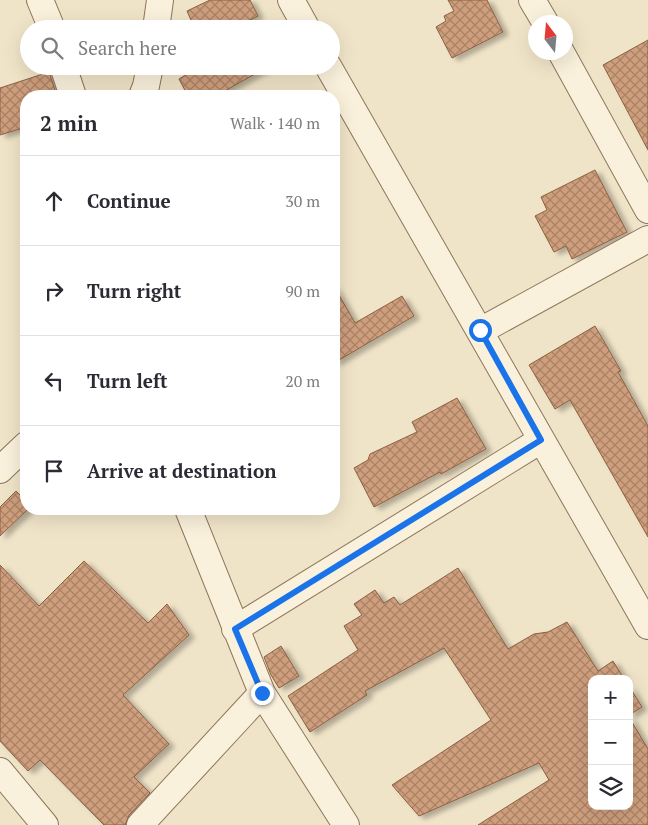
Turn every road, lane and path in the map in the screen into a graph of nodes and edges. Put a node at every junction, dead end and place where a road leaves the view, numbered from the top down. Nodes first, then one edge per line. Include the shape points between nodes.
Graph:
1 (40, 0) edge
2 (160, 0) edge
3 (290, 0) edge
4 (532, 0) edge
5 (541, 15) edge
6 (49, 20) edge
7 (157, 20) edge
8 (302, 20) edge
9 (565, 60) edge
10 (66, 75) edge
11 (148, 75) edge
12 (333, 75) edge
13 (71, 90) edge
14 (144, 90) edge
15 (648, 210) edge
16 (648, 239) edge
17 (480, 330) junction
18 (541, 440) junction
19 (20, 451) edge
20 (0, 470) edge
21 (190, 515) edge
22 (648, 626) edge
23 (235, 629) junction
24 (262, 693) junction
25 (0, 771) edge
26 (45, 825) edge
27 (140, 825) edge
28 (346, 825) edge

1 - 6 street
2 - 7 street
3 - 8 street
4 - 5 street
9 - 15 street
10 - 13 street
11 - 14 street
12 - 17 street
16 - 17 street
17 - 18 street
18 - 22 street
18 - 23 street
19 - 20 street
21 - 23 street
23 - 24 street
24 - 27 street
24 - 28 street
25 - 26 street

